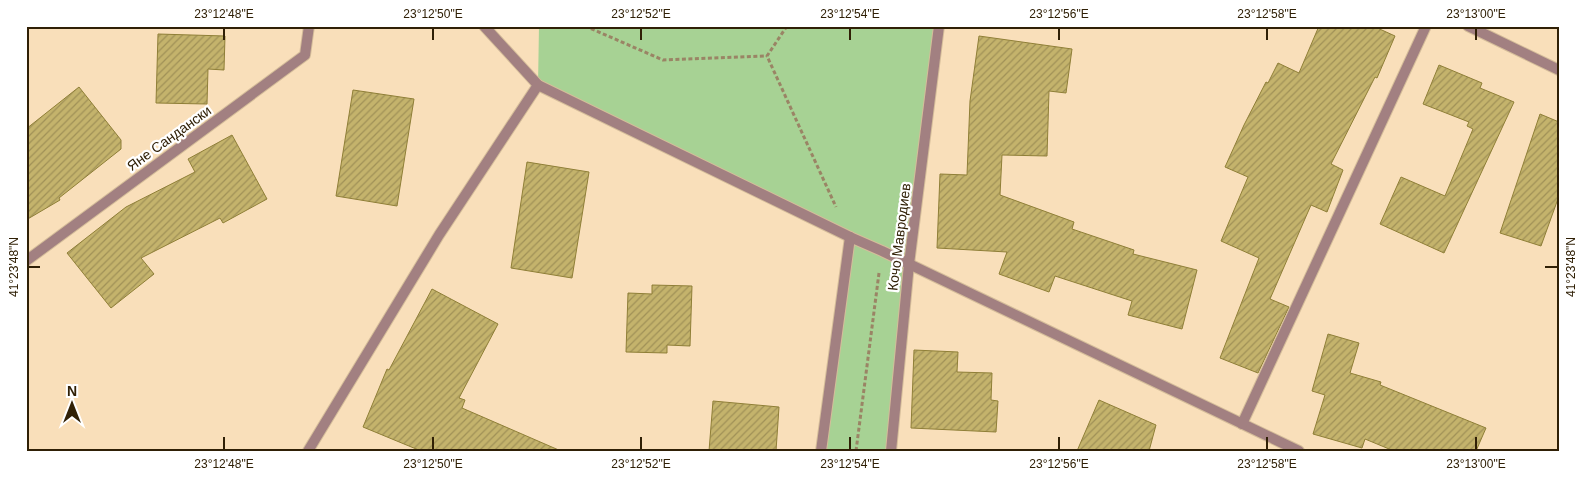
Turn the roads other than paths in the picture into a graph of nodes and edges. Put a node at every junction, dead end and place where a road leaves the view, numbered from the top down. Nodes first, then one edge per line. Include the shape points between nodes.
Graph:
1 (309, 26) edge
2 (484, 26) edge
3 (939, 26) edge
4 (1426, 26) edge
5 (1468, 26) edge
6 (1559, 70) edge
7 (538, 85) junction
8 (850, 237) junction
9 (26, 261) edge
10 (909, 264) junction
11 (1242, 424) junction
12 (308, 451) edge
13 (821, 451) edge
14 (891, 451) edge
15 (1299, 451) edge

1 - 9 street, Яне Сандански via 305,56
2 - 7 street
3 - 10 street, Кочо Мавродиев
4 - 11 street
5 - 6 street
7 - 8 street
7 - 12 street via 439,234
8 - 10 street
8 - 13 street
10 - 11 street
10 - 14 street, Кочо Мавродиев
11 - 15 street

